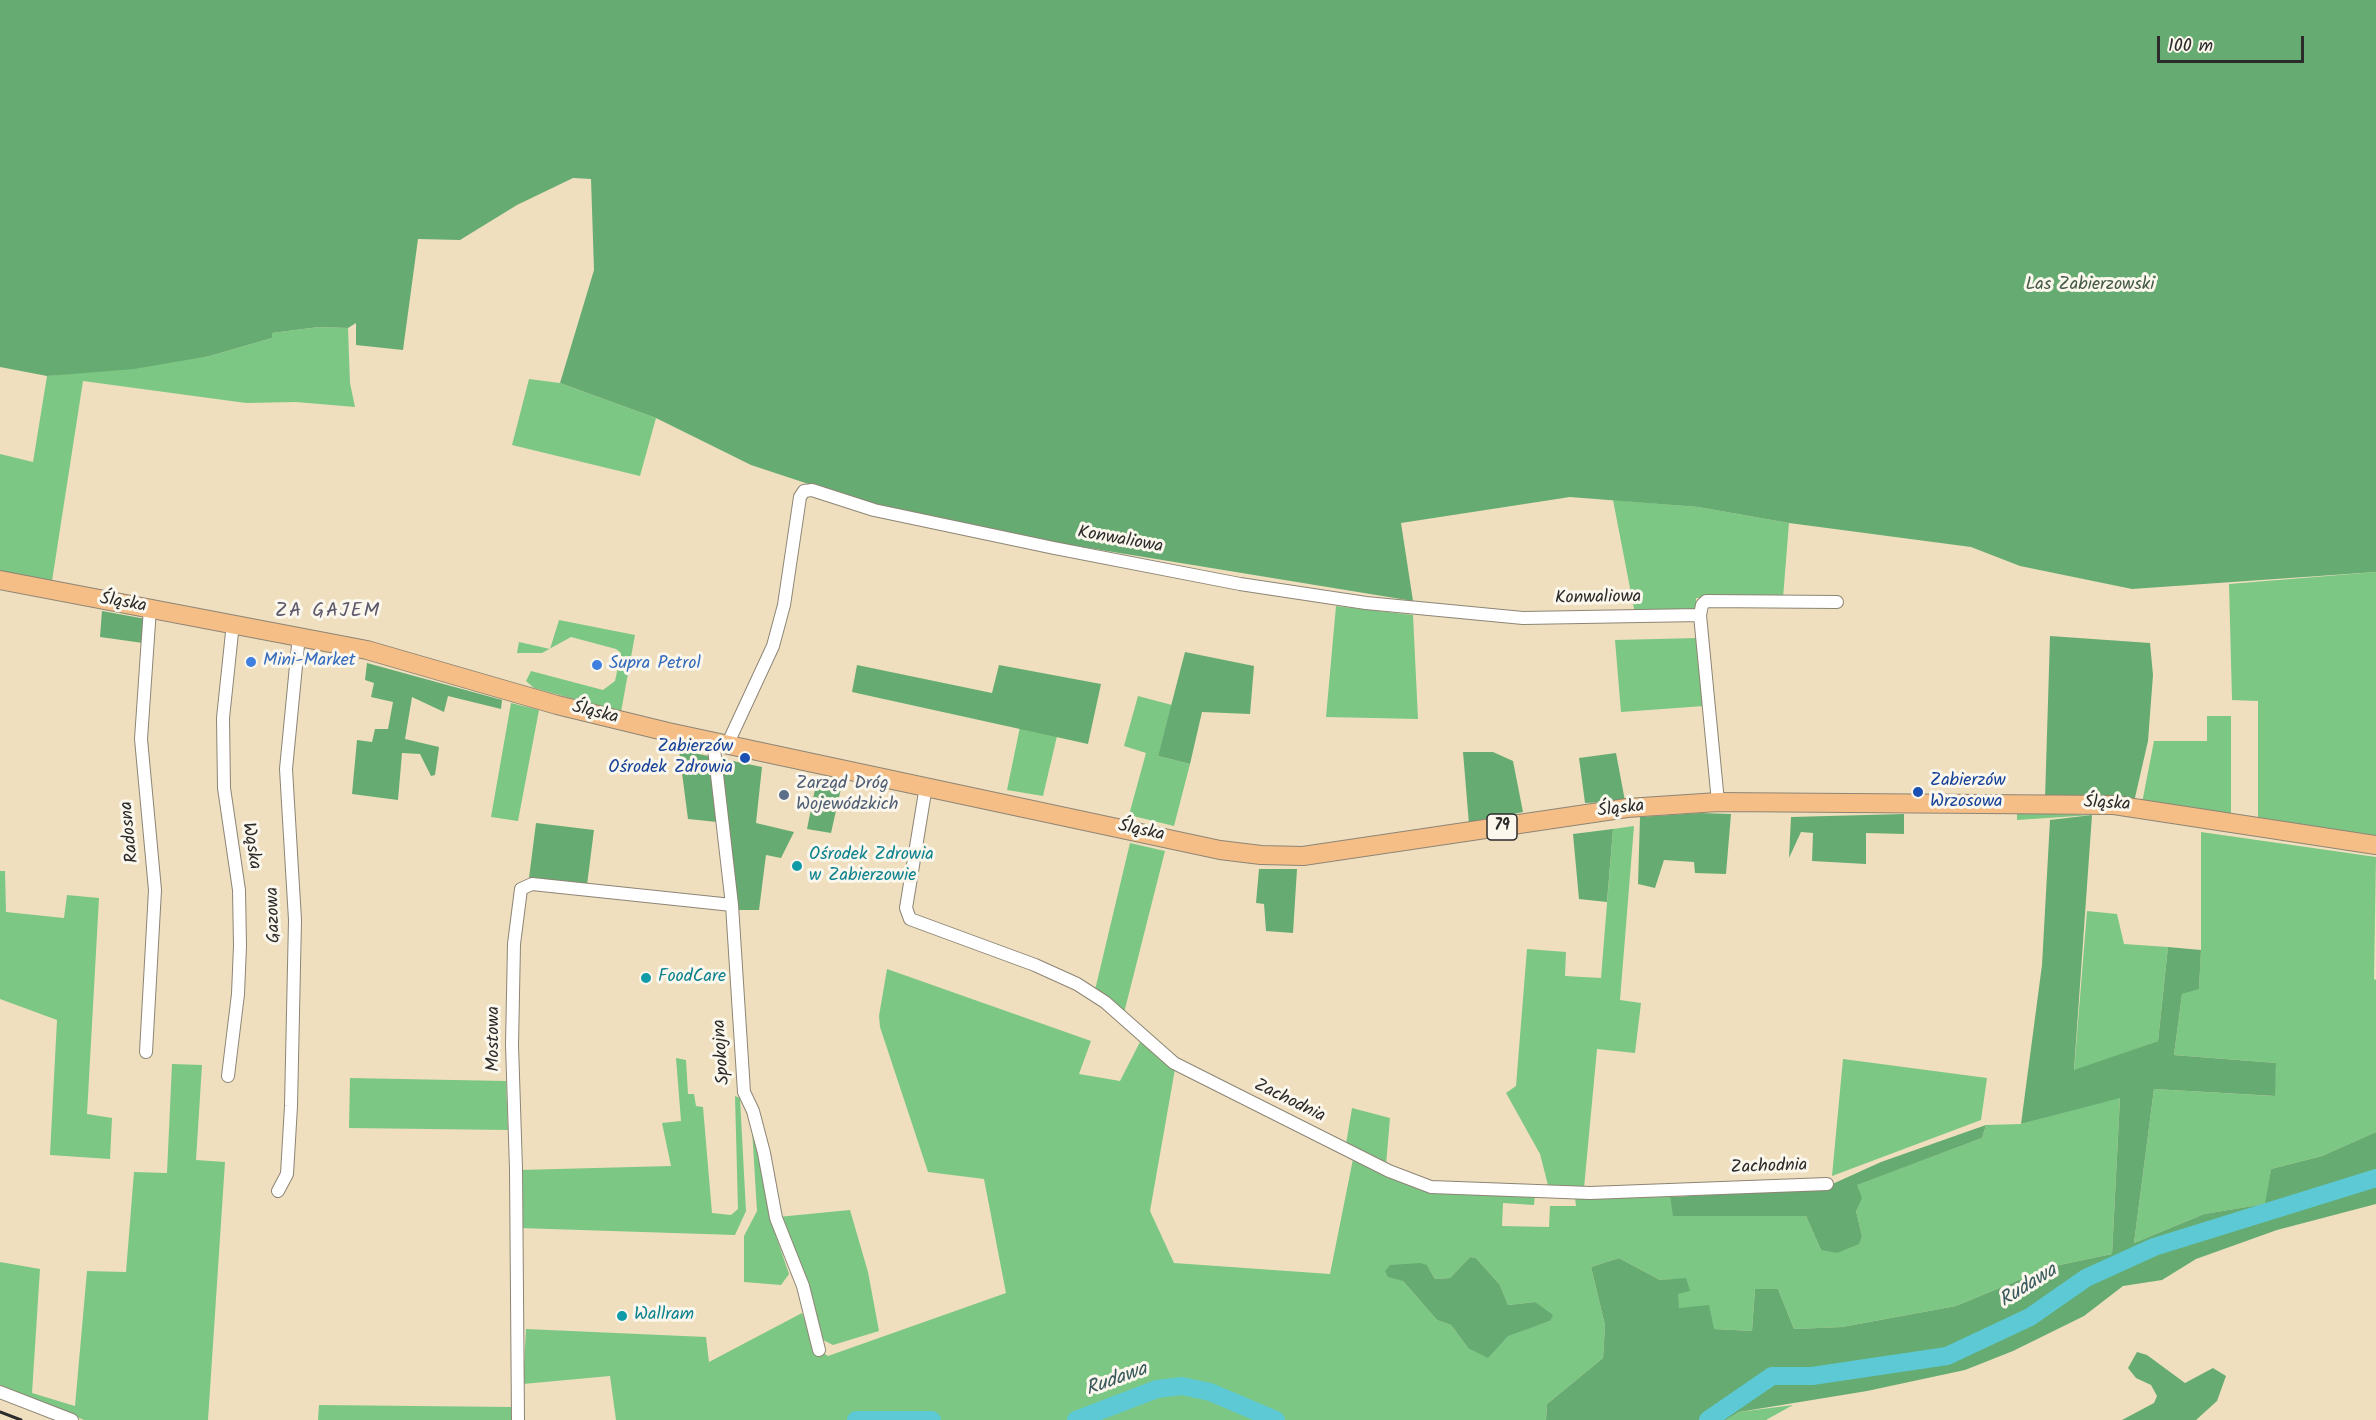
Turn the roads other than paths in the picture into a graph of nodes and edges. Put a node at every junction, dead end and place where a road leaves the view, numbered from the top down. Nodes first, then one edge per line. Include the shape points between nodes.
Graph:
1 (0, 580) edge
2 (1837, 602) dead end
3 (150, 608) junction
4 (1700, 615) junction
5 (233, 623) junction
6 (298, 635) junction
7 (721, 742) junction
8 (926, 786) junction
9 (1718, 802) junction
10 (2376, 845) edge
11 (732, 905) junction
12 (146, 1052) dead end
13 (228, 1076) dead end
14 (1827, 1184) dead end
15 (278, 1191) dead end
16 (819, 1350) dead end
17 (0, 1392) edge
18 (72, 1420) edge
19 (518, 1420) edge

1 - 3 main road, Śląska / 79
2 - 4 street via 1706,601
3 - 5 main road, Śląska / 79
3 - 12 street, Radosna via 141,739 154,890
4 - 7 street, Konwaliowa via 1523,618 1320,597 971,531 874,510 812,489 800,497 784,605 773,646
4 - 9 street
5 - 6 main road, Śląska / 79
5 - 13 street, Wąska via 223,729 226,803 239,890 240,946
6 - 7 main road, Śląska / 79 via 367,650 557,705
6 - 15 street, Gazowa via 286,769 295,920 291,1106 286,1174
7 - 8 main road, Śląska / 79
7 - 11 street, Spokojna
8 - 9 main road, Śląska / 79 via 1220,850 1303,856 1627,808
8 - 14 street, Zachodnia via 906,908 910,919 1077,984 1105,1002 1174,1063 1389,1171 1431,1187 1590,1193
9 - 10 main road, Śląska / 79 via 2114,805
11 - 16 street, Spokojna via 744,1092 764,1153 776,1218 803,1286
11 - 19 street, Mostowa via 532,884 521,889 514,944 512,1046
17 - 18 street

